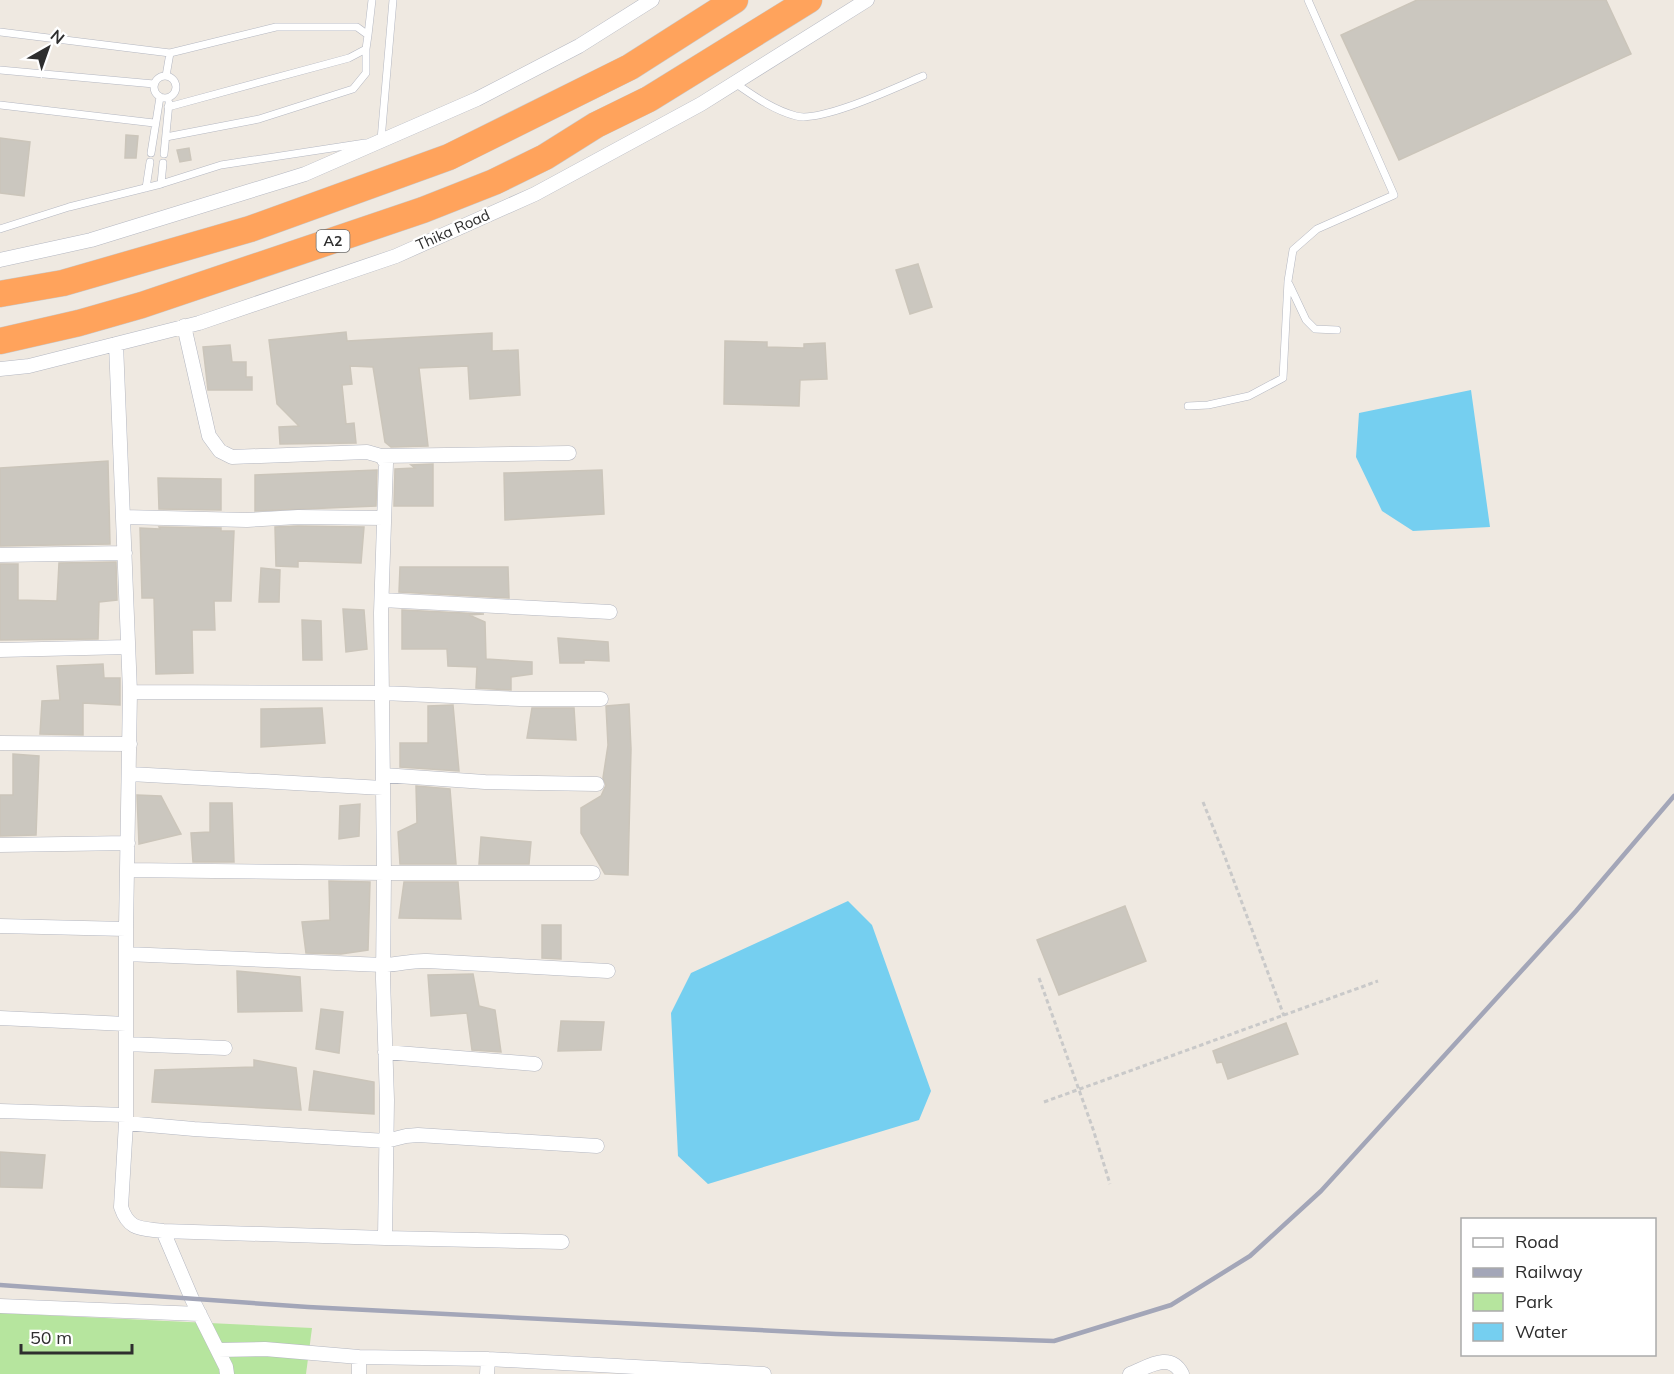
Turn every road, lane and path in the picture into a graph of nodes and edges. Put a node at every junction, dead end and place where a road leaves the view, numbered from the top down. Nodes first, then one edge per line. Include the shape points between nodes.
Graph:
1 (372, 0) edge
2 (393, 0) edge
3 (652, 0) edge
4 (735, 0) edge
5 (809, 0) edge
6 (867, 0) edge
7 (1308, 0) edge
8 (0, 32) edge
9 (368, 34) junction
10 (366, 50) junction
11 (170, 53) junction
12 (0, 69) edge
13 (166, 76) junction
14 (923, 76) dead end
15 (735, 82) junction
16 (154, 84) junction
17 (160, 97) junction
18 (170, 98) junction
19 (0, 105) edge
20 (168, 107) junction
21 (154, 123) junction
22 (166, 137) junction
23 (381, 140) junction
24 (151, 153) dead end
25 (164, 154) dead end
26 (150, 162) dead end
27 (163, 163) dead end
28 (161, 184) junction
29 (146, 188) junction
30 (0, 229) edge
31 (0, 260) edge
32 (1288, 282) junction
33 (0, 294) edge
34 (184, 326) junction
35 (1337, 330) dead end
36 (0, 341) edge
37 (116, 344) junction
38 (0, 369) edge
39 (1188, 406) dead end
40 (569, 453) dead end
41 (381, 456) junction
42 (123, 517) junction
43 (384, 518) junction
44 (125, 553) junction
45 (0, 555) edge
46 (382, 600) junction
47 (610, 612) dead end
48 (128, 647) junction
49 (0, 650) edge
50 (130, 692) junction
51 (382, 693) junction
52 (600, 699) dead end
53 (0, 742) edge
54 (130, 744) junction
55 (130, 774) junction
56 (383, 782) junction
57 (597, 784) dead end
58 (1203, 802) dead end
59 (128, 843) junction
60 (0, 844) edge
61 (128, 870) junction
62 (384, 873) junction
63 (593, 873) dead end
64 (0, 926) edge
65 (126, 929) junction
66 (126, 954) junction
67 (383, 965) junction
68 (608, 971) dead end
69 (1039, 978) dead end
70 (1378, 981) dead end
71 (1284, 1016) junction
72 (0, 1018) edge
73 (126, 1024) junction
74 (126, 1044) junction
75 (225, 1048) dead end
76 (385, 1052) junction
77 (535, 1064) dead end
78 (1079, 1090) junction
79 (1044, 1102) dead end
80 (0, 1111) edge
81 (126, 1119) junction
82 (386, 1141) junction
83 (597, 1146) dead end
84 (1110, 1184) dead end
85 (163, 1231) junction
86 (385, 1238) junction
87 (562, 1242) dead end
88 (0, 1306) edge
89 (200, 1314) junction
90 (218, 1350) junction
91 (359, 1356) junction
92 (488, 1359) junction
93 (614, 1370) edge
94 (1144, 1371) edge
95 (739, 1373) edge
96 (227, 1374) edge
97 (359, 1374) edge
98 (487, 1374) edge
99 (764, 1374) edge
100 (1130, 1374) edge
101 (1182, 1374) edge

1 - 9 lane
2 - 23 lane
3 - 23 street via 579,46 477,99
4 - 33 highway via 630,67 449,157 250,230 63,283
5 - 36 highway, Thika Road / A2 via 649,99 494,182 423,210 142,305
6 - 15 street, Thika Road
7 - 32 lane via 1394,195 1317,229 1293,250
8 - 11 lane
9 - 10 lane
9 - 11 lane via 357,27 276,27
10 - 20 lane via 350,58
10 - 22 lane via 366,73 353,89 259,119
11 - 13 lane
12 - 16 lane
13 - 16 lane
13 - 18 lane via 176,85
14 - 15 lane via 831,113 798,117 765,103
15 - 34 street, Thika Road via 535,194 396,256
16 - 17 lane
17 - 18 lane
17 - 21 lane
18 - 20 lane
19 - 21 lane
20 - 22 lane
21 - 24 lane
22 - 25 lane
23 - 28 lane via 221,165
23 - 31 street via 305,174 91,240
26 - 29 lane
27 - 28 lane
28 - 29 lane
29 - 30 lane
32 - 35 lane via 1305,320 1315,329
32 - 39 lane via 1283,378 1249,396
34 - 37 street, Thika Road
34 - 41 street via 206,425 225,455 367,452
37 - 38 street, Thika Road via 29,366
37 - 42 street
40 - 41 street
41 - 43 street via 386,463
42 - 43 street
42 - 44 street
43 - 46 street
44 - 45 street
44 - 48 street
46 - 47 street
46 - 51 street
48 - 49 street
48 - 50 street
50 - 51 street
50 - 54 street
51 - 52 street
51 - 56 street
53 - 54 street
54 - 55 street
55 - 56 street
55 - 59 street
56 - 57 street
56 - 62 street
58 - 71 path
59 - 60 street
59 - 61 street
61 - 62 street
61 - 65 street
62 - 63 street
62 - 67 street
64 - 65 street
65 - 66 street
66 - 67 street
66 - 73 street
67 - 68 street via 421,960
67 - 76 street
69 - 78 path
70 - 71 path
71 - 78 path
72 - 73 street
73 - 74 street
74 - 75 street
74 - 81 street
76 - 77 street
76 - 82 street
78 - 79 path
78 - 84 path
80 - 81 street
81 - 82 street via 194,1130
81 - 85 street via 121,1207 125,1219 135,1227
82 - 83 street via 418,1136
82 - 86 street
85 - 86 street
85 - 89 street
86 - 87 street
88 - 89 street
89 - 90 street
90 - 91 street
90 - 96 street
91 - 92 street
91 - 97 street
92 - 93 street
92 - 98 street
93 - 95 street
94 - 100 street
94 - 101 street via 1163,1361 1171,1362
95 - 99 street

